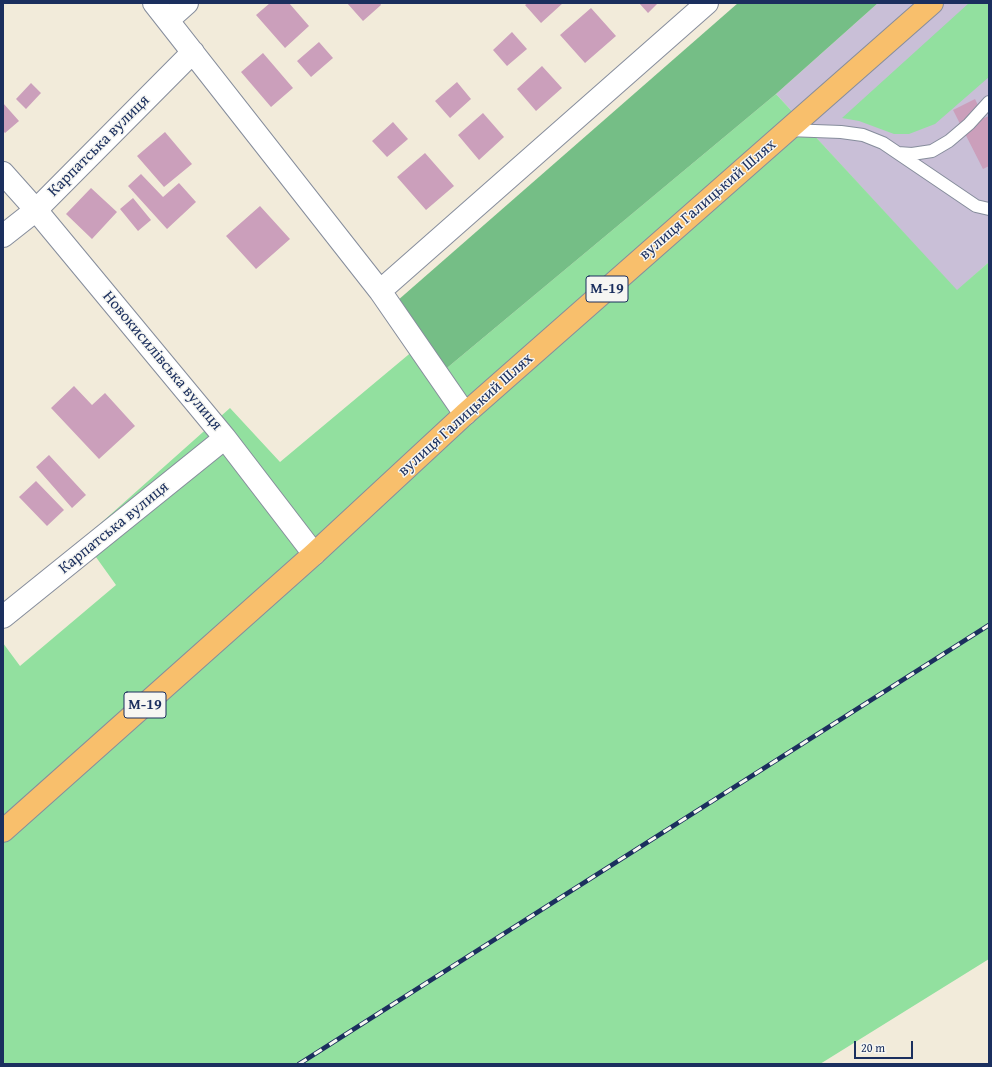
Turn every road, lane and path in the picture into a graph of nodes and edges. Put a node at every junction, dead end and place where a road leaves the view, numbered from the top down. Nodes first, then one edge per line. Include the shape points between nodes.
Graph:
1 (154, 3) edge
2 (187, 3) edge
3 (707, 3) edge
4 (932, 3) edge
5 (168, 20) junction
6 (193, 52) junction
7 (989, 102) edge
8 (788, 130) junction
9 (897, 153) junction
10 (3, 173) edge
11 (989, 209) edge
12 (36, 210) junction
13 (3, 236) edge
14 (380, 291) junction
15 (465, 414) junction
16 (225, 438) junction
17 (314, 554) junction
18 (3, 617) edge
19 (3, 831) edge

1 - 5 street
2 - 5 street
3 - 14 street
4 - 8 highway, вулиця Галицький Шлях / М-19
5 - 6 street
6 - 12 street, Карпатська вулиця
6 - 14 street
7 - 9 lane via 969,124 932,152
8 - 9 lane via 841,132 862,136 882,143
8 - 15 highway, вулиця Галицький Шлях / М-19
9 - 11 lane via 971,203
10 - 12 street, Новокисилівська вулиця
12 - 13 street, Карпатська вулиця
12 - 16 street, Новокисилівська вулиця
14 - 15 street
15 - 17 highway, вулиця Галицький Шлях / М-19
16 - 17 street, Новокисилівська вулиця
16 - 18 street, Карпатська вулиця
17 - 19 highway, вулиця Галицький Шлях / М-19

